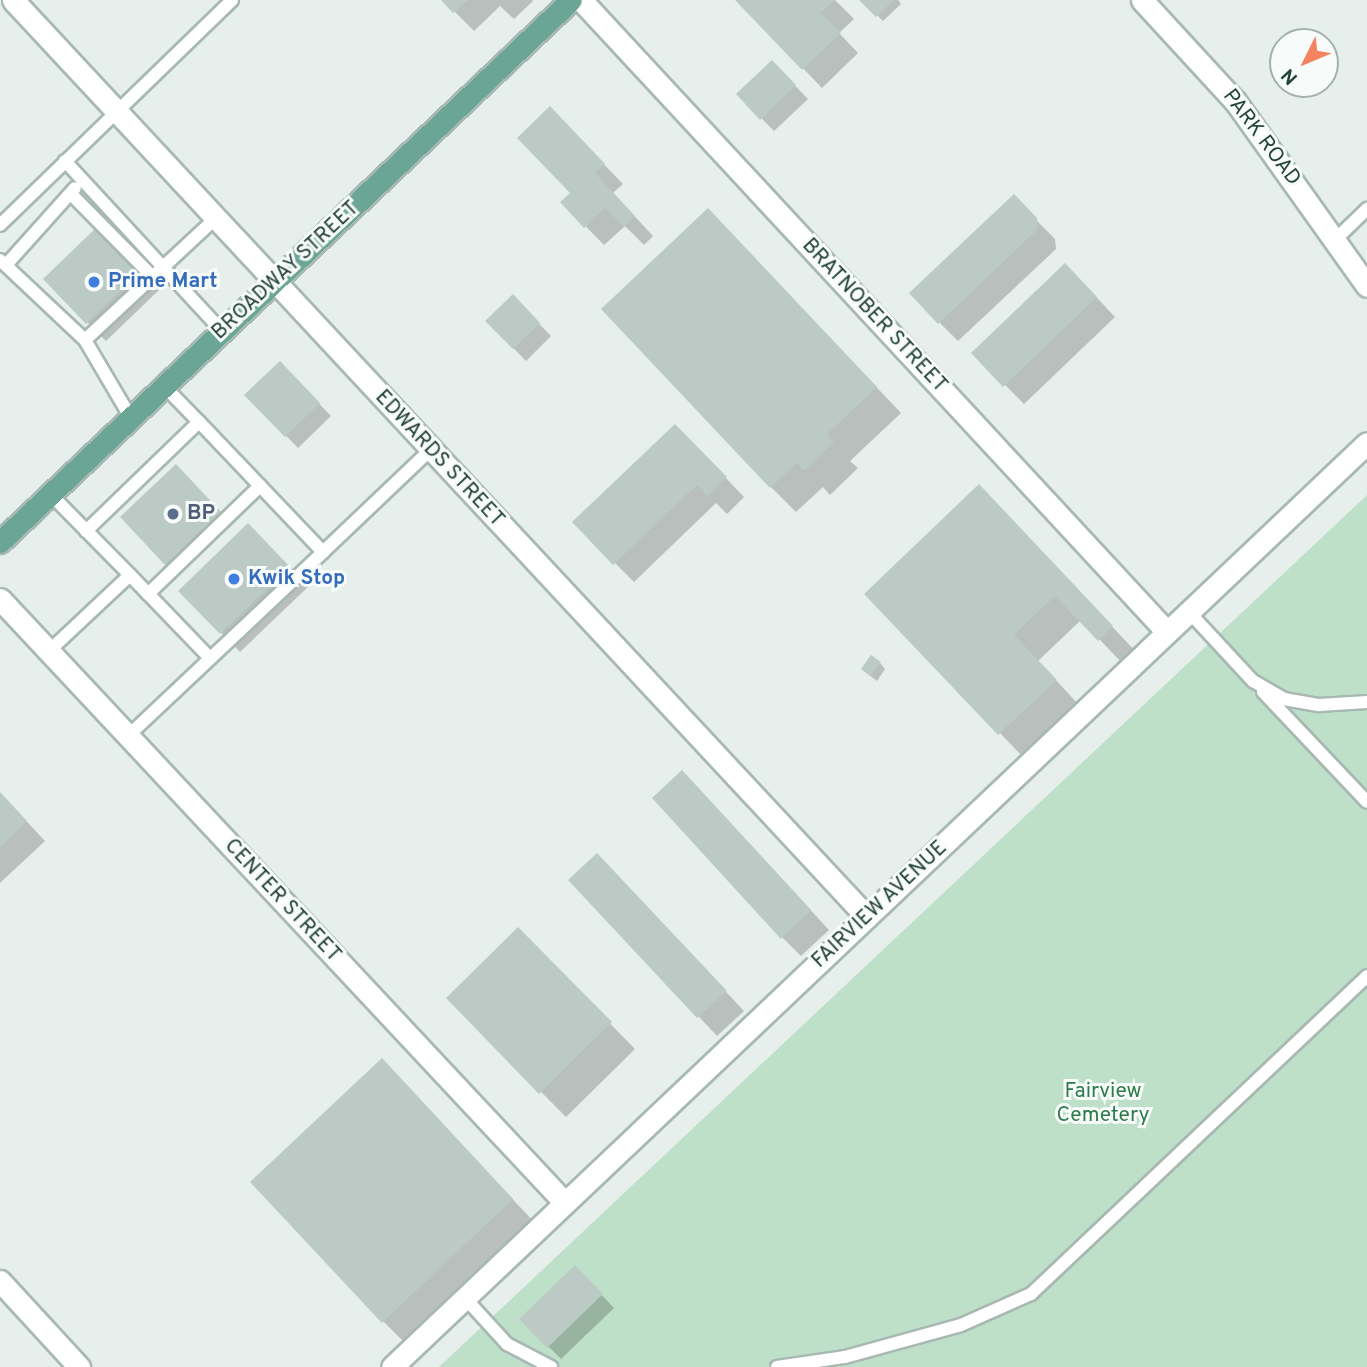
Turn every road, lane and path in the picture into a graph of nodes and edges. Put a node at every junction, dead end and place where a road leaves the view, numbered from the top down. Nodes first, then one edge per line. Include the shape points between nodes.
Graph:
1 (13, 0) edge
2 (232, 0) edge
3 (571, 0) edge
4 (581, 0) edge
5 (1142, 0) edge
6 (117, 112) junction
7 (65, 161) junction
8 (79, 178) junction
9 (72, 195) junction
10 (1367, 209) edge
11 (216, 218) junction
12 (0, 225) edge
13 (1335, 240) junction
14 (3, 263) edge
15 (163, 267) junction
16 (153, 277) junction
17 (275, 281) junction
18 (1367, 286) edge
19 (222, 331) junction
20 (85, 340) junction
21 (164, 386) junction
22 (131, 418) junction
23 (199, 422) junction
24 (1367, 443) edge
25 (430, 450) junction
26 (260, 486) junction
27 (50, 494) junction
28 (86, 531) junction
29 (0, 542) edge
30 (323, 552) junction
31 (130, 575) junction
32 (148, 594) junction
33 (0, 599) edge
34 (1189, 612) junction
35 (1167, 632) junction
36 (49, 652) junction
37 (209, 657) junction
38 (1253, 681) junction
39 (1367, 702) edge
40 (128, 736) junction
41 (1367, 802) edge
42 (867, 917) junction
43 (1367, 976) edge
44 (565, 1203) junction
45 (0, 1281) edge
46 (465, 1298) junction
47 (79, 1367) edge
48 (393, 1367) edge
49 (551, 1367) edge
50 (777, 1367) edge

1 - 6 street, EDWARDS STREET
2 - 6 lane
3 - 17 main road, BROADWAY STREET
4 - 35 street, BRATNOBER STREET
5 - 13 street, PARK ROAD via 1235,101
6 - 7 lane
6 - 11 street, EDWARDS STREET
7 - 8 lane
7 - 12 lane
8 - 9 lane
8 - 15 lane
9 - 14 lane
9 - 16 lane
10 - 13 lane
11 - 15 lane
11 - 17 street, EDWARDS STREET
13 - 18 street, PARK ROAD
14 - 20 lane
15 - 16 lane
15 - 19 lane
16 - 20 lane
17 - 19 main road, BROADWAY STREET
17 - 25 street, EDWARDS STREET
19 - 21 main road, BROADWAY STREET
20 - 22 lane
21 - 22 main road, BROADWAY STREET
21 - 23 lane
22 - 27 main road, BROADWAY STREET
23 - 26 lane
23 - 28 lane
24 - 34 street, FAIRVIEW AVENUE
25 - 30 lane
25 - 42 street, EDWARDS STREET
26 - 30 lane
26 - 32 lane
27 - 28 lane
27 - 29 main road, BROADWAY STREET
28 - 31 lane
30 - 37 lane
31 - 32 lane
31 - 36 lane
32 - 37 lane
33 - 36 street, CENTER STREET
34 - 35 street, FAIRVIEW AVENUE
34 - 38 lane
35 - 42 street, FAIRVIEW AVENUE
36 - 40 street, CENTER STREET
37 - 40 lane
38 - 39 lane via 1296,701
38 - 41 lane
40 - 44 street, CENTER STREET
42 - 44 street, FAIRVIEW AVENUE
43 - 50 lane via 1031,1294 961,1325 845,1357
44 - 46 street, FAIRVIEW AVENUE
45 - 47 street
46 - 48 street, FAIRVIEW AVENUE
46 - 49 lane via 507,1344

